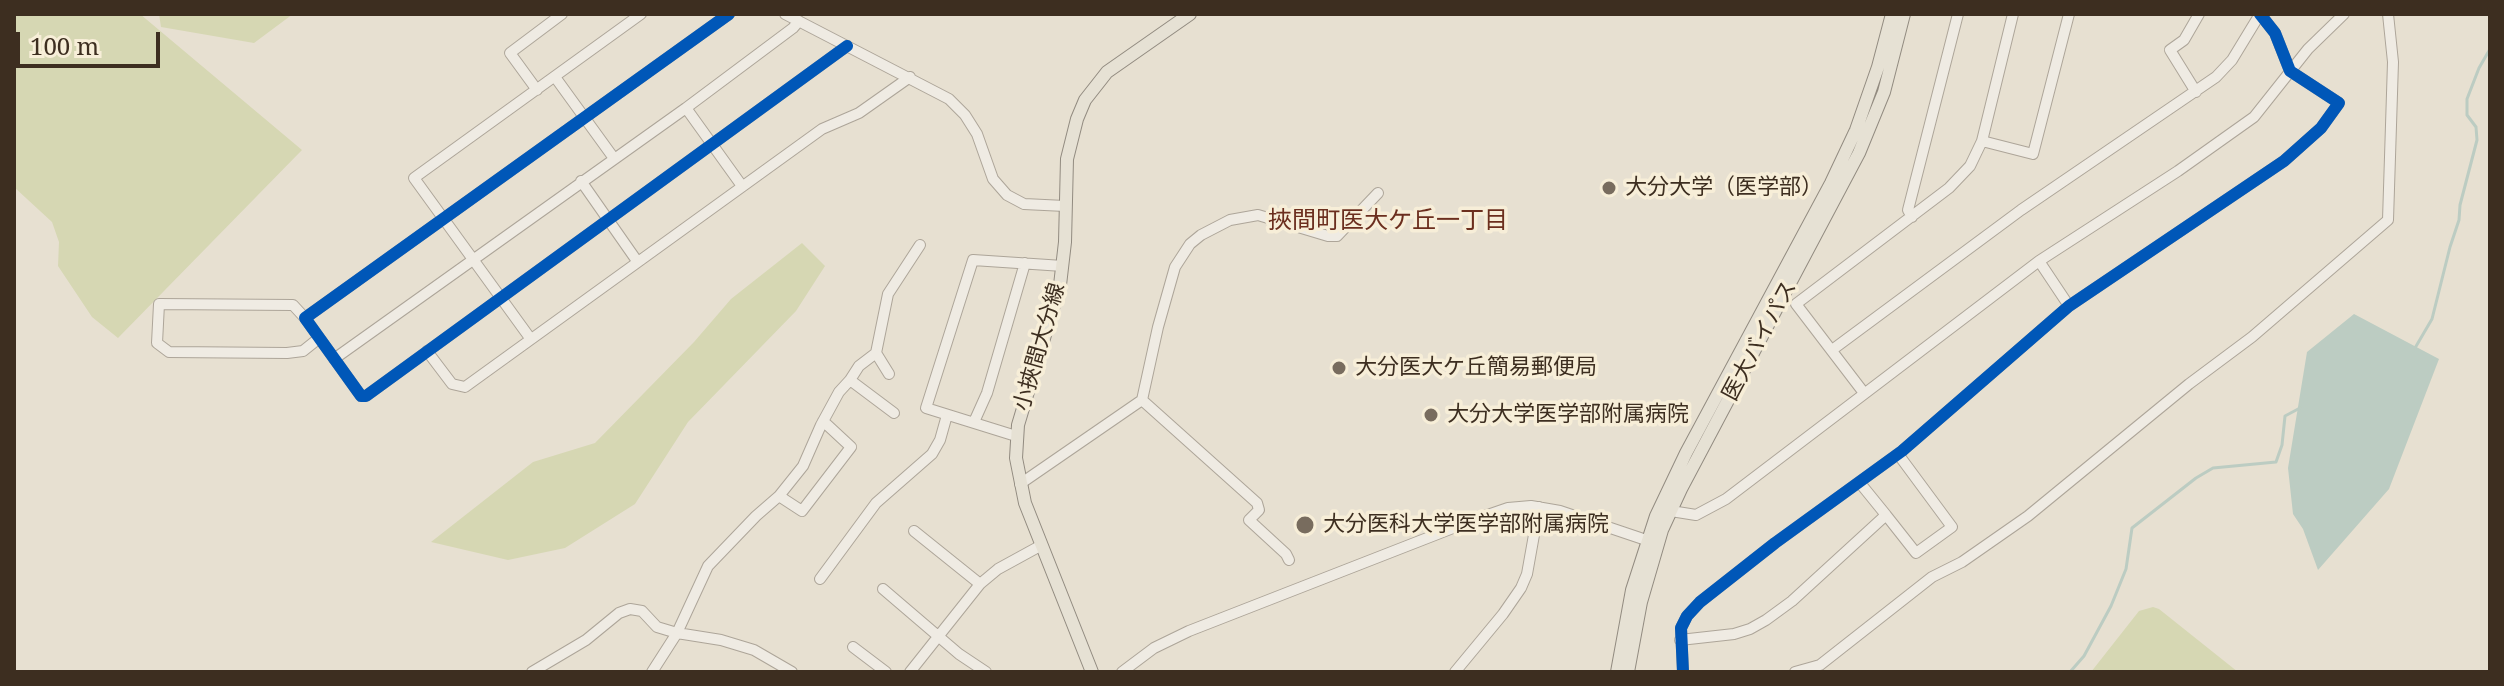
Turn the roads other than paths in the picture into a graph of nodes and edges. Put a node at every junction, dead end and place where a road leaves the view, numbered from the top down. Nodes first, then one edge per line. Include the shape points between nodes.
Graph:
1 (562, 14) edge
2 (641, 14) edge
3 (729, 14) edge
4 (785, 14) edge
5 (1190, 14) edge
6 (1892, 14) edge
7 (1904, 14) edge
8 (1958, 14) edge
9 (2013, 14) edge
10 (2069, 14) edge
11 (2199, 14) edge
12 (2260, 14) edge
13 (2344, 14) edge
14 (2388, 14) edge
15 (799, 21) junction
16 (847, 46) junction
17 (2290, 71) junction
18 (555, 77) junction
19 (910, 77) junction
20 (537, 90) junction
21 (2196, 92) junction
22 (686, 108) junction
23 (584, 118) junction
24 (1982, 141) junction
25 (712, 143) junction
26 (613, 157) junction
27 (581, 181) junction
28 (742, 186) junction
29 (1378, 193) dead end
30 (1065, 206) junction
31 (1912, 217) junction
32 (444, 218) junction
33 (608, 220) junction
34 (920, 245) dead end
35 (473, 260) junction
36 (637, 261) junction
37 (2039, 261) junction
38 (1025, 263) junction
39 (1063, 266) junction
40 (500, 298) junction
41 (2069, 306) junction
42 (305, 318) junction
43 (530, 338) junction
44 (318, 339) junction
45 (1832, 350) junction
46 (427, 351) junction
47 (876, 353) junction
48 (334, 359) junction
49 (889, 374) dead end
50 (850, 380) junction
51 (1864, 393) junction
52 (1142, 400) junction
53 (894, 413) dead end
54 (947, 415) junction
55 (823, 421) junction
56 (974, 422) junction
57 (1016, 436) junction
58 (1898, 454) junction
59 (1860, 483) junction
60 (1020, 484) junction
61 (779, 496) junction
62 (1539, 507) junction
63 (1671, 511) junction
64 (1886, 515) junction
65 (914, 531) dead end
66 (1652, 542) junction
67 (1040, 546) junction
68 (1289, 560) dead end
69 (820, 579) dead end
70 (980, 584) junction
71 (883, 589) dead end
72 (677, 633) junction
73 (940, 635) junction
74 (1680, 640) junction
75 (853, 647) dead end
76 (1821, 668) edge
77 (532, 672) edge
78 (652, 672) edge
79 (792, 672) edge
80 (886, 672) edge
81 (910, 672) edge
82 (986, 672) edge
83 (1092, 672) edge
84 (1122, 672) edge
85 (1455, 672) edge
86 (1617, 672) edge
87 (1628, 672) edge
88 (1683, 672) edge
89 (1795, 672) edge

1 - 20 street via 510,53
2 - 18 street
3 - 23 street
4 - 15 street
5 - 30 main road, 小挾間大分線 via 1107,72 1085,100 1069,146
6 - 66 main road, 医大バイパス via 1872,89 1851,140 1674,477
7 - 63 main road, 医大バイパス via 1884,92 1863,144
8 - 31 street via 1908,210
9 - 24 street
10 - 24 street via 2033,154
11 - 21 street via 2184,40 2170,50
12 - 17 street via 2275,33
12 - 21 street via 2232,60
13 - 17 street
14 - 76 street via 2393,62 2388,220 2028,516 1932,577
15 - 16 street
15 - 22 street
16 - 19 street
16 - 25 street
17 - 37 street via 2254,117
17 - 41 street via 2339,103 2321,128 2284,161
18 - 20 street
18 - 23 street
19 - 28 street via 859,113 822,129
19 - 30 street via 949,99 965,115 993,179 1007,195 1024,204
20 - 32 street via 414,178
21 - 45 street via 2021,210
22 - 25 street
22 - 26 street
23 - 26 street
23 - 32 street
24 - 31 street via 1963,176
25 - 28 street
25 - 33 street
26 - 27 street
27 - 33 street
27 - 35 street
28 - 36 street
29 - 52 street via 1337,236 1258,215 1230,220 1190,244 1175,267
30 - 39 main road, 小挾間大分線
31 - 45 street via 1796,304
32 - 35 street
32 - 42 street
33 - 36 street
33 - 40 street
34 - 47 street via 888,294
35 - 40 street
35 - 48 street
36 - 43 street
37 - 41 street
37 - 51 street
38 - 39 street
38 - 54 street via 973,260 926,408
38 - 56 street
39 - 57 main road, 小挾間大分線
40 - 43 street
40 - 46 street
41 - 58 street
42 - 44 street
42 - 44 street via 293,305 159,304 157,343 169,352 287,353 303,351
43 - 46 street via 465,387 452,384
44 - 48 street
45 - 51 street
46 - 48 street via 366,396
47 - 49 street
47 - 50 street
50 - 53 street
50 - 55 street
51 - 63 street via 1707,511
52 - 60 street
52 - 68 street via 1257,503 1259,510 1249,520
54 - 56 street
54 - 69 street via 932,454 876,503
55 - 61 street via 803,466
55 - 61 street via 851,447 802,511
56 - 57 street
57 - 60 main road, 小挾間大分線
58 - 59 street
58 - 64 street via 1952,527 1916,553
59 - 64 street
59 - 74 street via 1700,602 1687,616
60 - 67 main road, 小挾間大分線
61 - 72 street via 708,566
62 - 66 street
62 - 84 street via 1493,512 1208,623 1154,648
62 - 85 street via 1521,588
63 - 66 main road, 医大バイパス
64 - 74 street via 1766,620 1734,634
65 - 70 street
66 - 86 main road, 医大バイパス via 1629,604
66 - 87 main road, 医大バイパス
67 - 70 street
67 - 83 main road, 小挾間大分線
70 - 73 street
71 - 73 street
72 - 77 street via 630,609
72 - 78 street
72 - 79 street via 754,650
73 - 81 street
73 - 82 street
74 - 88 street
75 - 80 street
76 - 89 street

